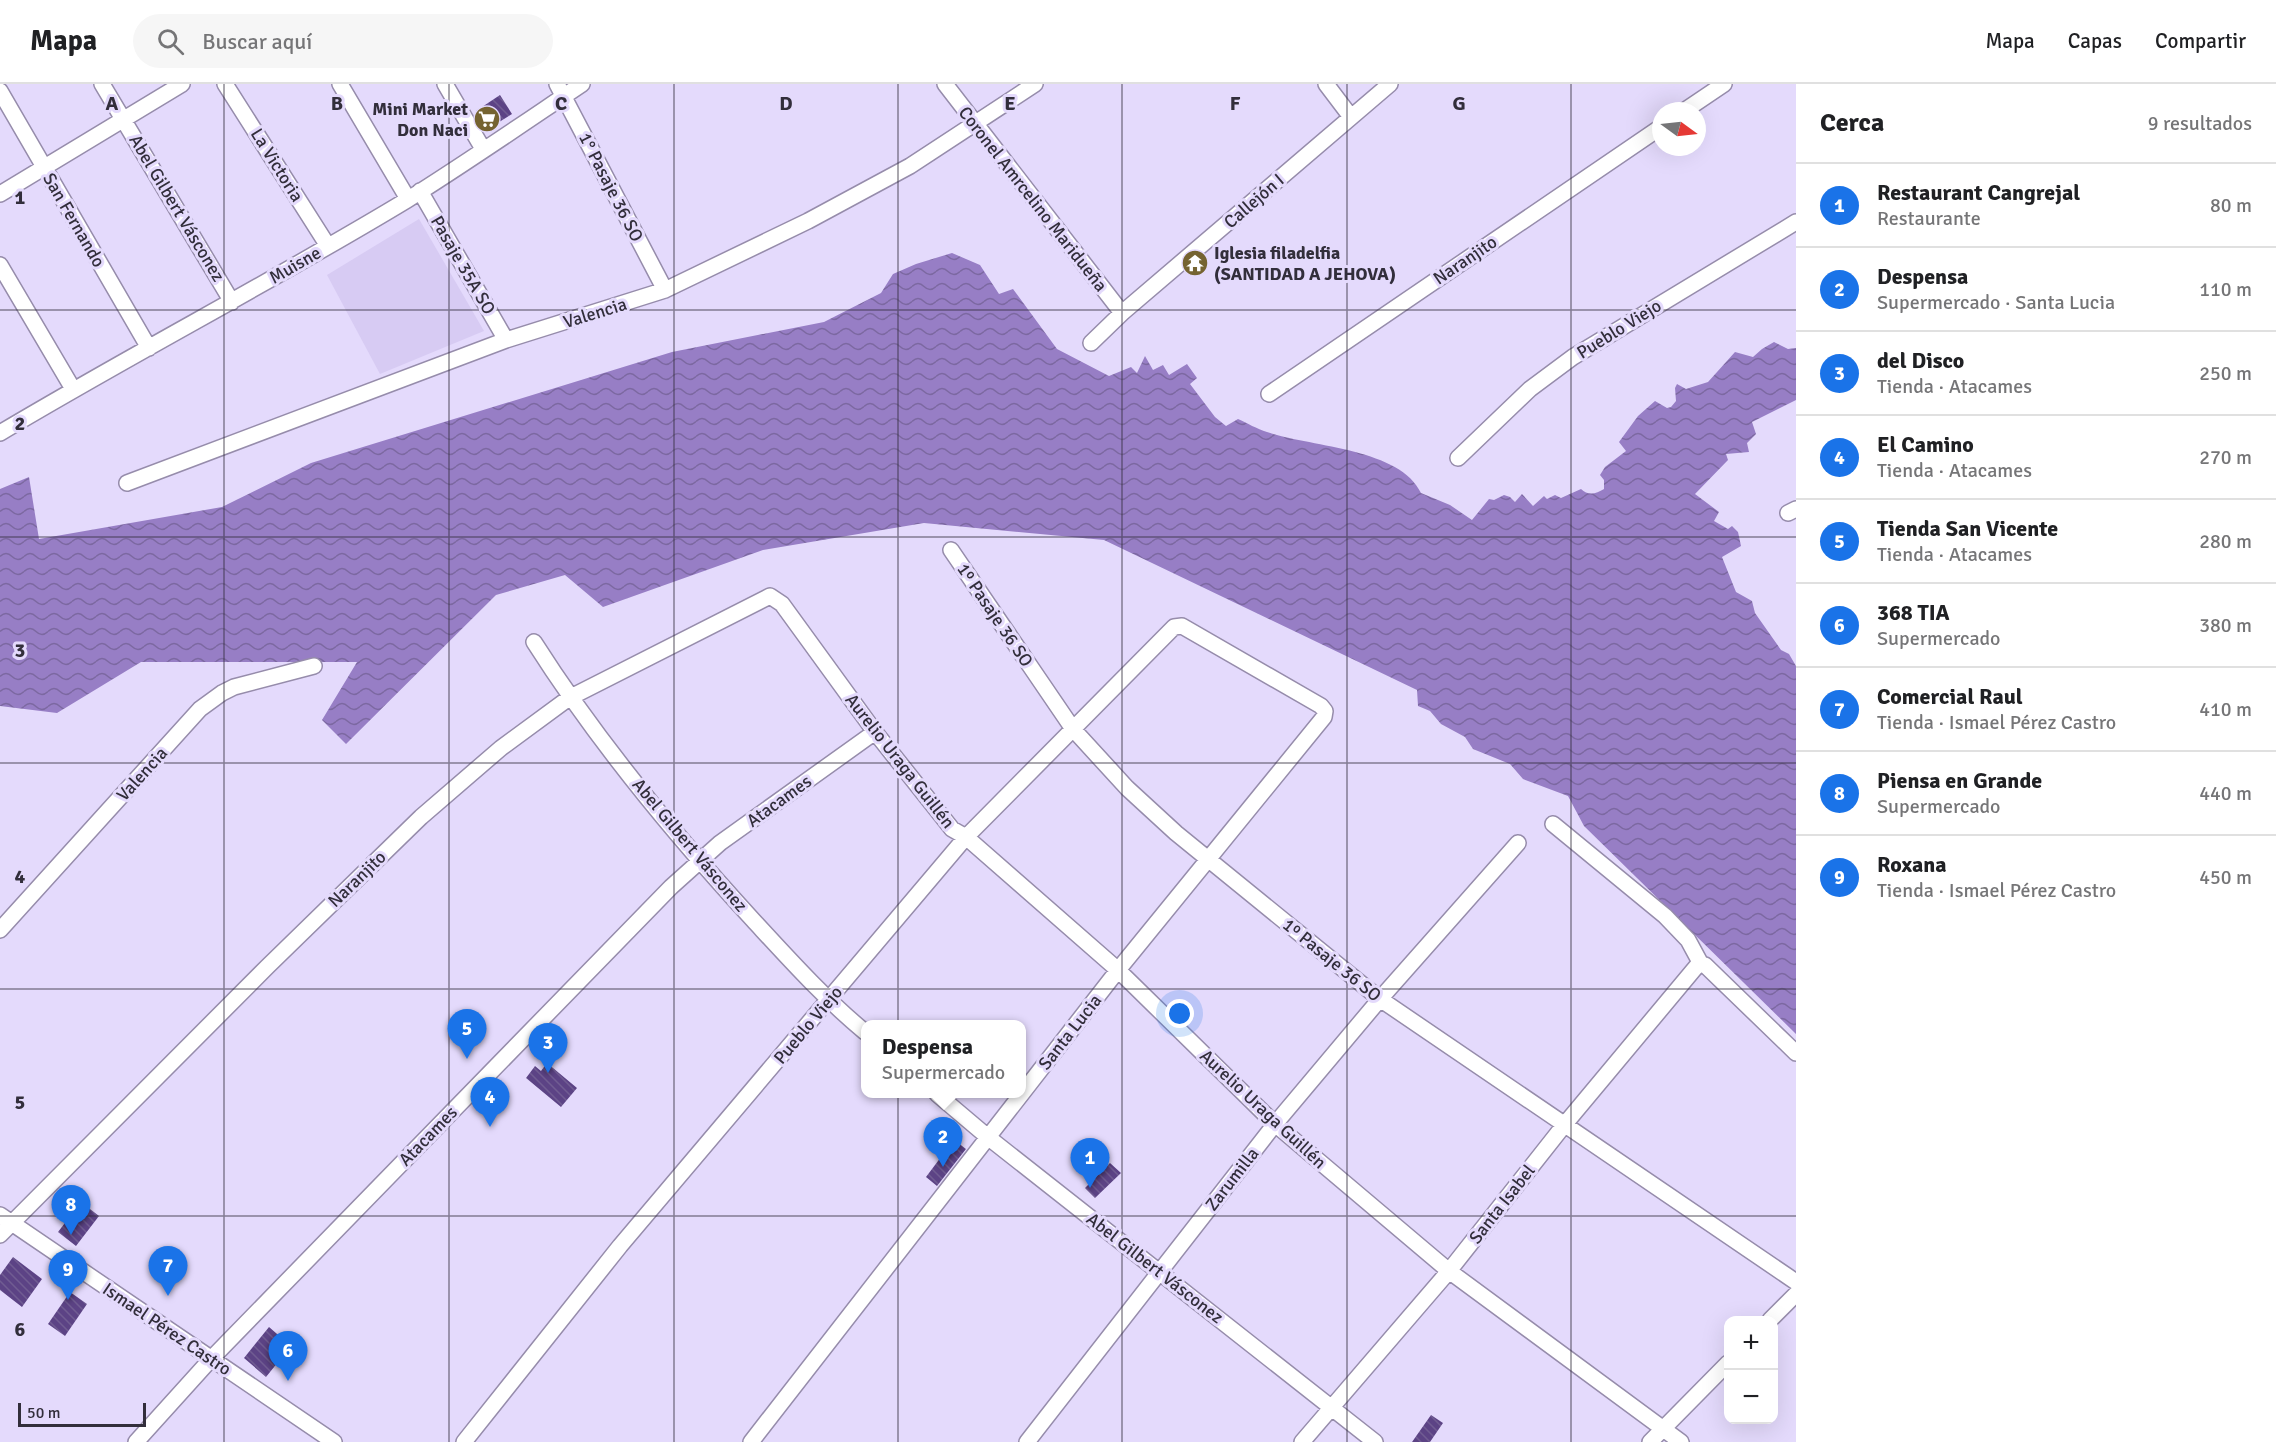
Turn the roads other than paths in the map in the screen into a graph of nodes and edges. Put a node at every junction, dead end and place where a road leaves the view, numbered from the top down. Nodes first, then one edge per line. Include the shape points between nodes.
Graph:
1 (102, 84) edge
2 (182, 84) edge
3 (225, 84) edge
4 (340, 84) edge
5 (445, 84) edge
6 (582, 84) edge
7 (945, 84) edge
8 (1035, 84) edge
9 (1326, 84) edge
10 (1390, 84) edge
11 (1724, 84) edge
12 (560, 90) edge
13 (0, 91) edge
14 (1697, 102) edge
15 (1352, 117) junction
16 (124, 121) junction
17 (975, 125) junction
18 (1652, 133) edge
19 (483, 149) junction
20 (45, 169) junction
21 (0, 194) edge
22 (414, 195) junction
23 (1796, 222) edge
24 (328, 246) junction
25 (0, 265) edge
26 (665, 290) junction
27 (232, 302) junction
28 (1122, 313) junction
29 (506, 340) junction
30 (1091, 343) dead end
31 (149, 348) junction
32 (73, 389) junction
33 (1269, 394) dead end
34 (0, 433) edge
35 (1458, 458) dead end
36 (127, 483) dead end
37 (951, 550) dead end
38 (770, 596) joint
39 (534, 642) dead end
40 (314, 666) dead end
41 (569, 698) junction
42 (1325, 711) joint
43 (1073, 729) junction
44 (875, 732) junction
45 (1553, 824) dead end
46 (966, 837) junction
47 (1518, 843) dead end
48 (699, 861) junction
49 (1208, 861) junction
50 (0, 930) edge
51 (1701, 964) junction
52 (1118, 970) junction
53 (1380, 999) junction
54 (828, 1001) junction
55 (861, 1029) edge
56 (1796, 1053) edge
57 (1026, 1089) edge
58 (942, 1098) edge
59 (1019, 1098) edge
60 (1275, 1124) junction
61 (1565, 1124) junction
62 (988, 1138) junction
63 (6, 1220) edge
64 (0, 1235) edge
65 (1160, 1271) junction
66 (1449, 1271) junction
67 (1796, 1282) edge
68 (1796, 1294) edge
69 (1774, 1316) edge
70 (210, 1359) junction
71 (1724, 1367) edge
72 (1331, 1408) junction
73 (1665, 1428) junction
74 (136, 1442) edge
75 (334, 1442) edge
76 (464, 1442) edge
77 (750, 1442) edge
78 (1027, 1442) edge
79 (1302, 1442) edge
80 (1375, 1442) edge
81 (1650, 1442) edge
82 (1681, 1442) edge

1 - 16 street, Abel Gilbert Vásconez
2 - 16 street
3 - 24 street, La Victoria
4 - 22 street, Pasaje 35A SO
5 - 19 street
6 - 12 street, Muisne
7 - 17 street, Coronel Amrcelino Maridueña
8 - 17 street, Valencia
9 - 15 street
10 - 15 street, Callejón I
11 - 14 street
12 - 19 street, Muisne
12 - 26 street, 1° Pasaje 36 SO
13 - 20 street, San Fernando
15 - 28 street, Callejón I
16 - 20 street
16 - 27 street, Abel Gilbert Vásconez
17 - 26 street, Valencia via 910,166 808,221
17 - 28 street, Coronel Amrcelino Maridueña
18 - 33 street, Naranjito
19 - 22 street, Muisne
20 - 21 street
20 - 31 street, San Fernando
22 - 24 street, Muisne
22 - 29 street, Pasaje 35A SO
23 - 35 street, Pueblo Viejo via 1573,357 1530,389
24 - 27 street, Muisne
25 - 32 street
26 - 29 street, Valencia
27 - 31 street, Muisne
28 - 30 street, Callejón I
29 - 36 street, Valencia
31 - 32 street, Muisne
32 - 34 street, Muisne
37 - 43 street, 1º Pasaje 36 SO
38 - 41 street, Naranjito
38 - 44 street, Aurelio Uraga Guillén via 782,604
39 - 41 street, Abel Gilbert Vásconez
40 - 50 street, Valencia via 234,687 200,709
41 - 48 street, Abel Gilbert Vásconez
41 - 63 street, Naranjito via 501,748 422,817
42 - 43 street, Pueblo Viejo via 1182,626 1174,627
42 - 49 street, Santa Lucia
43 - 46 street, Pueblo Viejo
43 - 49 street, 1º Pasaje 36 SO via 1128,788
44 - 46 street, Aurelio Uraga Guillén via 950,827
44 - 48 street, Atacames
45 - 51 street via 1665,916 1688,940
46 - 52 street, Aurelio Uraga Guillén
46 - 54 street, Pueblo Viejo
47 - 53 street, Zarumilla
48 - 54 street, Abel Gilbert Vásconez
48 - 70 street, Atacames
49 - 52 street, Santa Lucia
49 - 53 street, 1º Pasaje 36 SO
51 - 56 street
51 - 61 street, Santa Isabel
52 - 57 street, Santa Lucia
52 - 60 street, Aurelio Uraga Guillén
53 - 60 street, Zarumilla
53 - 61 street, 1º Pasaje 36 SO
54 - 55 street, Abel Gilbert Vásconez
54 - 76 street, Pueblo Viejo via 620,1246
58 - 62 street, Abel Gilbert Vásconez
59 - 62 street, Santa Lucia
60 - 65 street, Zarumilla
60 - 66 street, Aurelio Uraga Guillén
61 - 66 street, Santa Isabel
61 - 67 street, 1º Pasaje 36 SO
62 - 65 street, Abel Gilbert Vásconez
62 - 77 street, Santa Lucia
63 - 64 street, Naranjito
63 - 70 street, Ismael Pérez Castro
65 - 72 street, Abel Gilbert Vásconez
65 - 78 street, Zarumilla
66 - 72 street, Santa Isabel
66 - 73 street, Aurelio Uraga Guillén
68 - 69 street
70 - 74 street, Atacames
70 - 75 street, Ismael Pérez Castro
71 - 73 street
72 - 79 street, Santa Isabel
72 - 80 street, Abel Gilbert Vásconez
73 - 81 street
73 - 82 street, Aurelio Uraga Guillén

